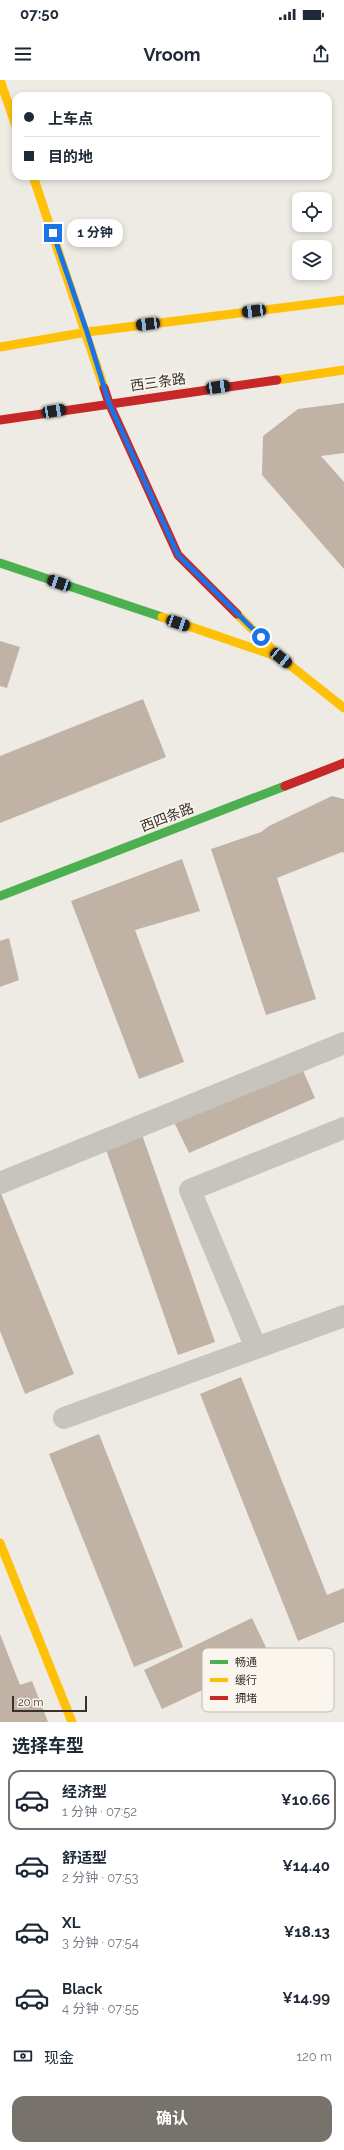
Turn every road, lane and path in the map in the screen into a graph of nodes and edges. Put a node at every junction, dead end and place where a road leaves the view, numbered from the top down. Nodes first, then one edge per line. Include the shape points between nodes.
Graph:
1 (0, 80) edge
2 (12, 114) edge
3 (35, 180) edge
4 (344, 300) edge
5 (87, 332) junction
6 (0, 346) edge
7 (344, 370) edge
8 (109, 403) junction
9 (0, 420) edge
10 (0, 563) edge
11 (281, 658) junction
12 (344, 708) edge
13 (344, 763) edge
14 (0, 896) edge
15 (344, 1043) edge
16 (344, 1128) edge
17 (0, 1183) edge
18 (344, 1316) edge
19 (256, 1348) junction
20 (64, 1418) dead end
21 (0, 1543) edge
22 (72, 1722) edge

1 - 2 main road
3 - 5 main road
4 - 5 main road
5 - 6 main road
5 - 8 main road
7 - 8 main road, 西三条路
8 - 9 main road, 西三条路
8 - 11 main road via 178,555
10 - 11 main road
11 - 12 main road
13 - 14 main road, 西四条路
15 - 17 street
16 - 19 street via 190,1190
18 - 19 street
19 - 20 street
21 - 22 main road

